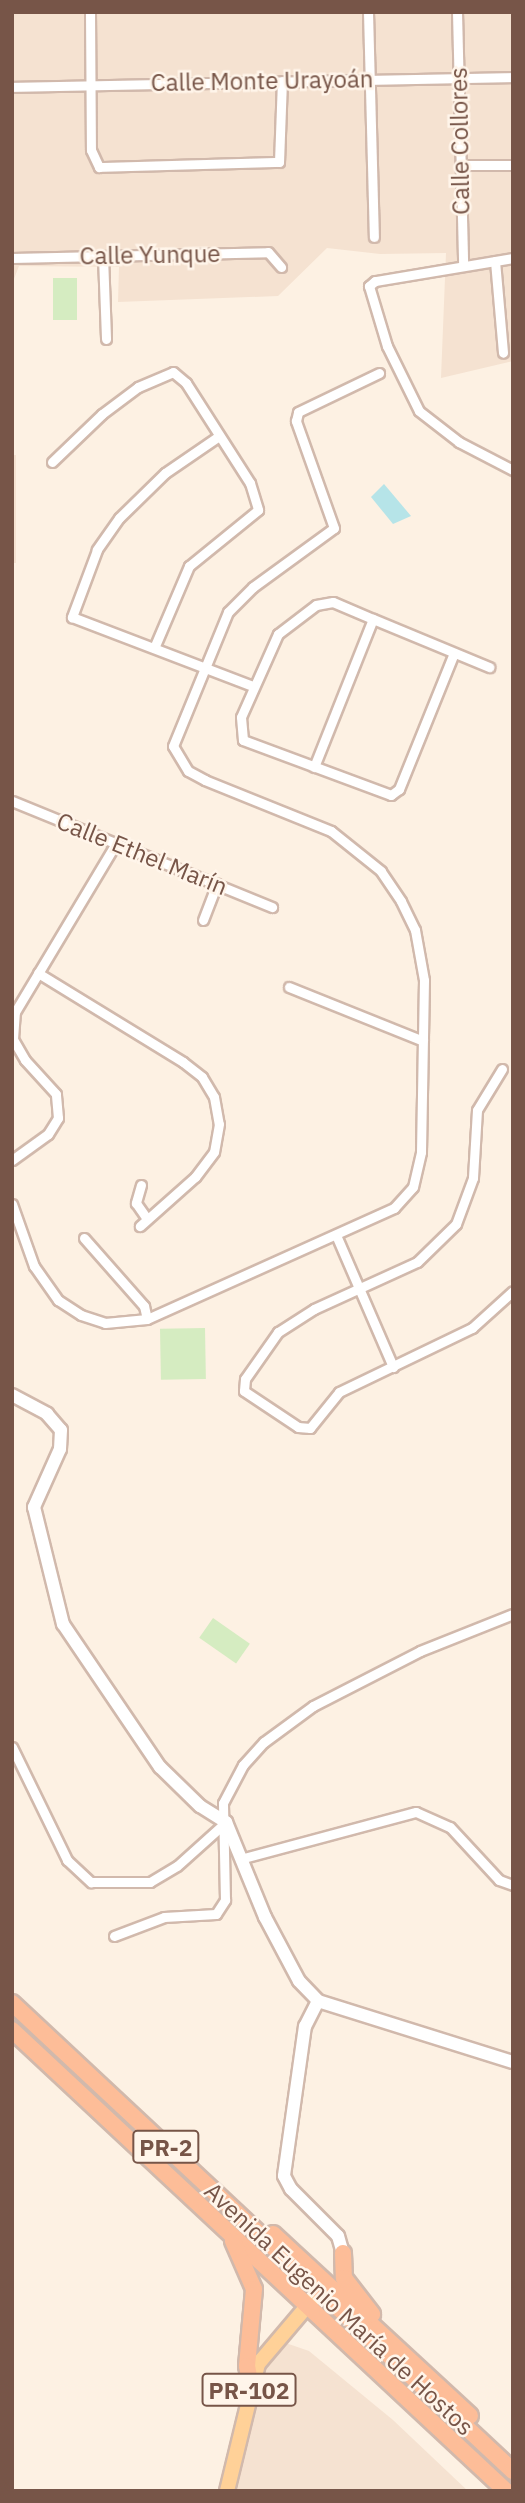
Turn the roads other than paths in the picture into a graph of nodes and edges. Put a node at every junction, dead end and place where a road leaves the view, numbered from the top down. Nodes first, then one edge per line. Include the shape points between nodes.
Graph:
1 (90, 12) edge
2 (368, 12) edge
3 (457, 15) edge
4 (458, 76) junction
5 (513, 77) edge
6 (370, 78) junction
7 (282, 81) junction
8 (92, 85) junction
9 (12, 88) edge
10 (513, 165) edge
11 (460, 166) junction
12 (374, 237) dead end
13 (103, 256) junction
14 (12, 258) edge
15 (513, 258) edge
16 (495, 261) junction
17 (463, 265) junction
18 (281, 267) dead end
19 (106, 339) dead end
20 (502, 353) dead end
21 (379, 373) dead end
22 (219, 436) junction
23 (52, 462) dead end
24 (513, 470) edge
25 (373, 619) junction
26 (154, 648) junction
27 (454, 653) junction
28 (489, 667) dead end
29 (204, 668) junction
30 (253, 687) junction
31 (314, 767) junction
32 (12, 801) edge
33 (116, 843) junction
34 (217, 884) junction
35 (272, 907) dead end
36 (203, 920) dead end
37 (38, 973) junction
38 (289, 987) dead end
39 (422, 1041) junction
40 (500, 1072) dead end
41 (12, 1160) edge
42 (141, 1185) dead end
43 (12, 1204) edge
44 (336, 1236) junction
45 (84, 1238) dead end
46 (92, 1247) junction
47 (85, 1257) dead end
48 (359, 1289) junction
49 (513, 1291) edge
50 (147, 1320) junction
51 (393, 1367) junction
52 (12, 1395) edge
53 (513, 1614) edge
54 (12, 1747) edge
55 (226, 1822) junction
56 (240, 1859) junction
57 (513, 1885) edge
58 (114, 1936) dead end
59 (318, 2001) junction
60 (12, 2003) edge
61 (12, 2030) edge
62 (513, 2062) edge
63 (184, 2164) junction
64 (228, 2232) junction
65 (343, 2253) junction
66 (301, 2259) junction
67 (319, 2292) junction
68 (306, 2306) junction
69 (383, 2335) junction
70 (250, 2382) junction
71 (513, 2458) edge
72 (513, 2471) edge
73 (227, 2491) edge
74 (506, 2491) edge

1 - 8 street
2 - 6 street
3 - 4 street, Calle Collores
4 - 5 street, Calle Monte Urayoán
4 - 6 street, Calle Monte Urayoán
4 - 11 street, Calle Collores
6 - 7 street, Calle Monte Urayoán
6 - 12 street
7 - 8 street, Calle Monte Urayoán
7 - 8 street via 279,162 99,167 92,150
8 - 9 street, Calle Monte Urayoán
10 - 11 street
11 - 17 street, Calle Collores
13 - 14 street, Calle Yunque
13 - 18 street, Calle Yunque via 268,252
13 - 19 street
15 - 16 street
16 - 17 street
16 - 20 street
17 - 24 street via 375,281 369,286 387,346 419,411 458,442
21 - 29 street via 298,412 296,421 334,528 238,600 228,612
22 - 23 street via 186,383 173,372 138,387
22 - 26 street via 250,483 257,510 189,566
22 - 26 street via 165,473 119,518 97,550 72,617
25 - 27 street
25 - 30 street via 333,602 316,605 278,634
25 - 31 street
26 - 29 street
27 - 28 street
27 - 31 street via 400,789 391,795 378,793
29 - 30 street
29 - 39 street via 177,730 173,746 180,761 205,780 331,831 381,871 415,930 424,980
30 - 31 street via 239,727 243,740
32 - 33 street, Calle Ethel Marín
33 - 34 street, Calle Ethel Marín
33 - 37 street
34 - 35 street, Calle Ethel Marín
34 - 36 street
37 - 41 street via 15,1012 13,1039 56,1094 58,1118 48,1134
37 - 42 street via 183,1062 202,1077 215,1097 219,1124 214,1152 195,1177 143,1223 136,1203
38 - 39 street
39 - 44 street via 421,1153 413,1187 394,1208
40 - 48 street via 477,1110 473,1178 456,1224 417,1262
43 - 50 street via 34,1266 58,1300 105,1323
44 - 48 street
44 - 50 street
45 - 46 street
46 - 47 street
46 - 50 street via 144,1306
48 - 51 street
48 - 51 street via 278,1332 244,1391 298,1427 310,1427 339,1392
49 - 51 street via 472,1328
52 - 55 street via 47,1414 61,1430 60,1449 34,1507 63,1624 160,1767 200,1806
53 - 55 street via 420,1651 293,1720 243,1765 223,1803
54 - 55 street via 67,1860 91,1882 150,1882 177,1866
55 - 56 street
55 - 58 street via 225,1900 216,1914 164,1917
56 - 57 street via 416,1812 450,1827 499,1880
56 - 59 street via 299,1981
59 - 62 street
59 - 65 street via 305,2026 284,2176 338,2236
60 - 63 highway, Avenida Eugenio María de Hostos / PR-2
61 - 64 highway, Avenida Eugenio María de Hostos / PR-2
63 - 66 highway via 200,2169
63 - 67 highway, Avenida Eugenio María de Hostos / PR-2
64 - 68 highway, Avenida Eugenio María de Hostos / PR-2
64 - 70 highway via 254,2289 247,2367
65 - 66 highway via 337,2263 326,2267
65 - 69 highway via 344,2278
66 - 69 highway
67 - 68 main road, PR-102
67 - 72 highway, Avenida Eugenio María de Hostos / PR-2
68 - 70 main road, PR-102 via 270,2347
68 - 74 highway, Avenida Eugenio María de Hostos / PR-2
69 - 71 highway
70 - 73 main road, PR-102

